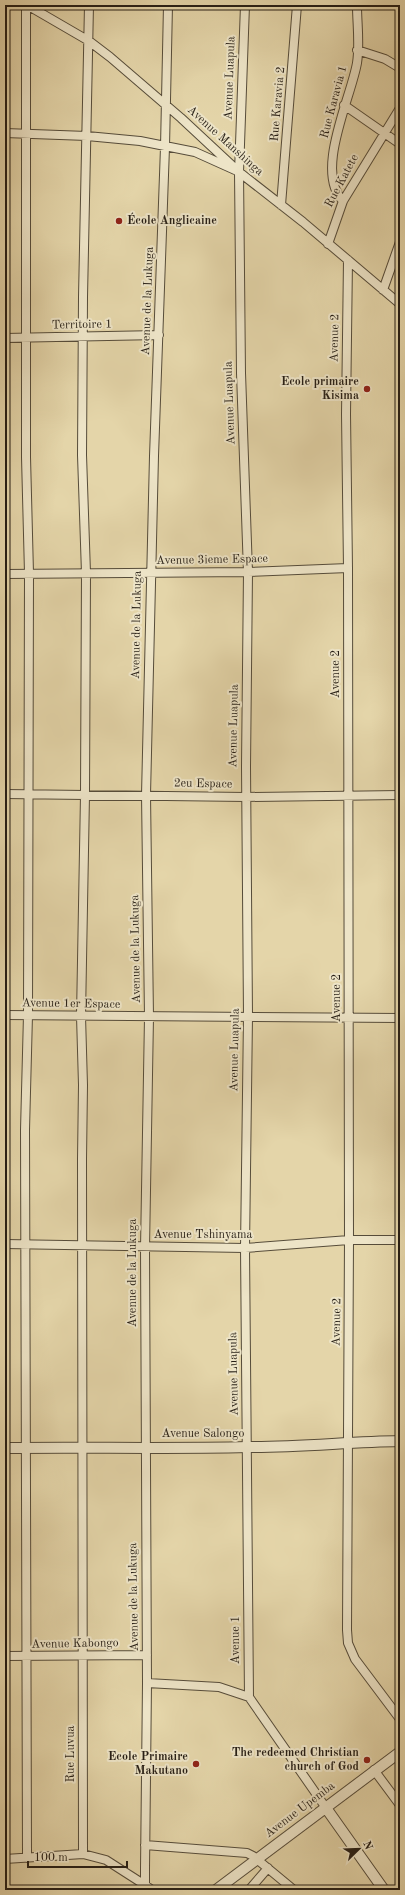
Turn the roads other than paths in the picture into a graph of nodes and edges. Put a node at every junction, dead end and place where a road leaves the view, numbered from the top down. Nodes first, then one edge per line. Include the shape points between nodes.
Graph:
1 (27, 5) edge
2 (89, 5) edge
3 (168, 5) edge
4 (245, 5) edge
5 (297, 5) edge
6 (354, 6) edge
7 (88, 41) junction
8 (358, 50) junction
9 (400, 68) edge
10 (166, 105) junction
11 (344, 105) junction
12 (400, 108) edge
13 (384, 132) junction
14 (5, 133) edge
15 (26, 134) junction
16 (87, 136) junction
17 (400, 144) edge
18 (166, 147) junction
19 (239, 172) junction
20 (343, 201) junction
21 (281, 205) junction
22 (400, 242) edge
23 (328, 244) junction
24 (348, 260) junction
25 (383, 290) junction
26 (400, 304) edge
27 (159, 335) junction
28 (83, 336) junction
29 (5, 338) edge
30 (26, 338) junction
31 (348, 568) junction
32 (248, 572) junction
33 (86, 573) junction
34 (5, 574) edge
35 (29, 574) junction
36 (150, 574) junction
37 (5, 794) edge
38 (28, 794) junction
39 (85, 795) junction
40 (146, 795) junction
41 (400, 795) edge
42 (246, 796) junction
43 (349, 796) junction
44 (5, 1015) edge
45 (28, 1015) junction
46 (81, 1016) junction
47 (248, 1016) junction
48 (149, 1017) junction
49 (349, 1018) junction
50 (400, 1018) edge
51 (349, 1240) junction
52 (400, 1240) edge
53 (5, 1244) edge
54 (27, 1245) junction
55 (83, 1246) junction
56 (144, 1248) junction
57 (245, 1248) junction
58 (400, 1441) edge
59 (347, 1442) junction
60 (144, 1447) junction
61 (5, 1448) edge
62 (25, 1448) junction
63 (247, 1448) junction
64 (83, 1449) junction
65 (83, 1654) junction
66 (146, 1655) junction
67 (5, 1656) edge
68 (25, 1657) junction
69 (147, 1683) junction
70 (249, 1697) junction
71 (400, 1720) edge
72 (400, 1752) edge
73 (374, 1770) junction
74 (400, 1805) edge
75 (326, 1808) junction
76 (145, 1844) junction
77 (82, 1854) junction
78 (26, 1858) junction
79 (5, 1859) edge
80 (257, 1859) junction
81 (268, 1868) junction
82 (145, 1885) junction
83 (152, 1890) edge
84 (216, 1890) edge
85 (249, 1890) edge
86 (294, 1890) edge
87 (384, 1890) edge

1 - 7 street, Avenue Manshinga
1 - 15 street
2 - 7 street, Rue Luvua
3 - 10 street, Avenue de la Lukuga
4 - 19 street, Avenue Luapula
5 - 21 street, Rue Karavia 2
6 - 8 street, Rue Karavia 1
7 - 10 street, Avenue Manshinga
7 - 16 street, Rue Luvua
8 - 9 street via 385,59
8 - 11 street, Rue Karavia 1 via 354,76
10 - 18 street, Avenue de la Lukuga
10 - 19 street, Avenue Manshinga
11 - 13 street
11 - 20 street, Rue Karavia 1 via 332,170 333,185
12 - 13 street, Rue Katete
13 - 17 street
13 - 20 street, Rue Katete
14 - 15 street
15 - 16 street
15 - 30 street
16 - 18 street via 140,141
16 - 28 street, Rue Luvua
18 - 19 street via 195,152
18 - 27 street, Avenue de la Lukuga
19 - 21 street, Avenue Manshinga
19 - 32 street, Avenue Luapula via 241,373
20 - 23 street, Rue Katete
21 - 23 street, Avenue Manshinga
22 - 25 street
23 - 24 street, Avenue Manshinga
24 - 25 street, Avenue Manshinga
24 - 31 street, Avenue 2
25 - 26 street, Avenue Manshinga
27 - 28 street, Territoire 1
27 - 36 street, Avenue de la Lukuga
28 - 30 street, Territoire 1
28 - 33 street, Rue Luvua via 82,455
29 - 30 street, Territoire 1
30 - 35 street
31 - 32 street, Avenue 3ieme Espace
31 - 43 street, Avenue 2
32 - 36 street, Avenue 3ieme Espace
32 - 42 street, Avenue Luapula
33 - 35 street, Avenue 3ieme Espace
33 - 36 street, Avenue 3ieme Espace
33 - 39 street, Rue Luvua
34 - 35 street, Avenue 3ieme Espace
35 - 38 street
36 - 40 street, Avenue de la Lukuga
37 - 38 street, 2eu Espace
38 - 39 street, 2eu Espace
38 - 45 street
39 - 40 street, 2eu Espace
39 - 46 street, Rue Luvua
40 - 42 street, 2eu Espace
40 - 48 street, Avenue de la Lukuga
41 - 43 street, 2eu Espace
42 - 43 street, 2eu Espace
42 - 47 street, Avenue Luapula
43 - 49 street, Avenue 2
44 - 45 street, Avenue 1er Espace
45 - 46 street, Avenue 1er Espace
45 - 54 street via 25,1130
46 - 48 street, Avenue 1er Espace
46 - 55 street, Rue Luvua
47 - 48 street, Avenue 1er Espace
47 - 49 street, Avenue 1er Espace
47 - 57 street, Avenue Luapula
48 - 56 street, Avenue de la Lukuga
49 - 50 street, Avenue 1er Espace
49 - 51 street, Avenue 2
51 - 52 street, Avenue Tshinyama
51 - 57 street, Avenue Tshinyama
51 - 59 street, Avenue 2
53 - 54 street, Avenue Tshinyama
54 - 55 street, Avenue Tshinyama
54 - 62 street
55 - 56 street, Avenue Tshinyama
55 - 64 street, Rue Luvua
56 - 57 street, Avenue Tshinyama
56 - 60 street, Avenue de la Lukuga
57 - 63 street, Avenue Luapula
58 - 59 street, Avenue Salongo
59 - 63 street, Avenue Salongo
59 - 71 street, Avenue 2 via 348,1643 355,1659
60 - 63 street, Avenue Salongo
60 - 64 street, Avenue Salongo
60 - 66 street, Avenue de la Lukuga
61 - 62 street, Avenue Salongo
62 - 64 street, Avenue Salongo
62 - 68 street
63 - 70 street, Avenue 1
64 - 65 street, Rue Luvua
65 - 66 street, Avenue Kabongo
65 - 68 street, Avenue Kabongo
65 - 77 street, Rue Luvua
66 - 69 street, Avenue de la Lukuga
67 - 68 street, Avenue Kabongo
68 - 78 street
69 - 70 street via 219,1687
69 - 76 street, Avenue de la Lukuga
70 - 75 street
72 - 73 street, Avenue Upemba
73 - 74 street
73 - 75 street, Avenue Upemba
75 - 80 street, Avenue Upemba
75 - 87 street
76 - 80 street via 240,1852
76 - 82 street, Avenue de la Lukuga
77 - 78 street
77 - 82 street via 112,1863
78 - 79 street
80 - 81 street
80 - 84 street, Avenue Upemba
81 - 85 street
81 - 86 street
82 - 83 street

